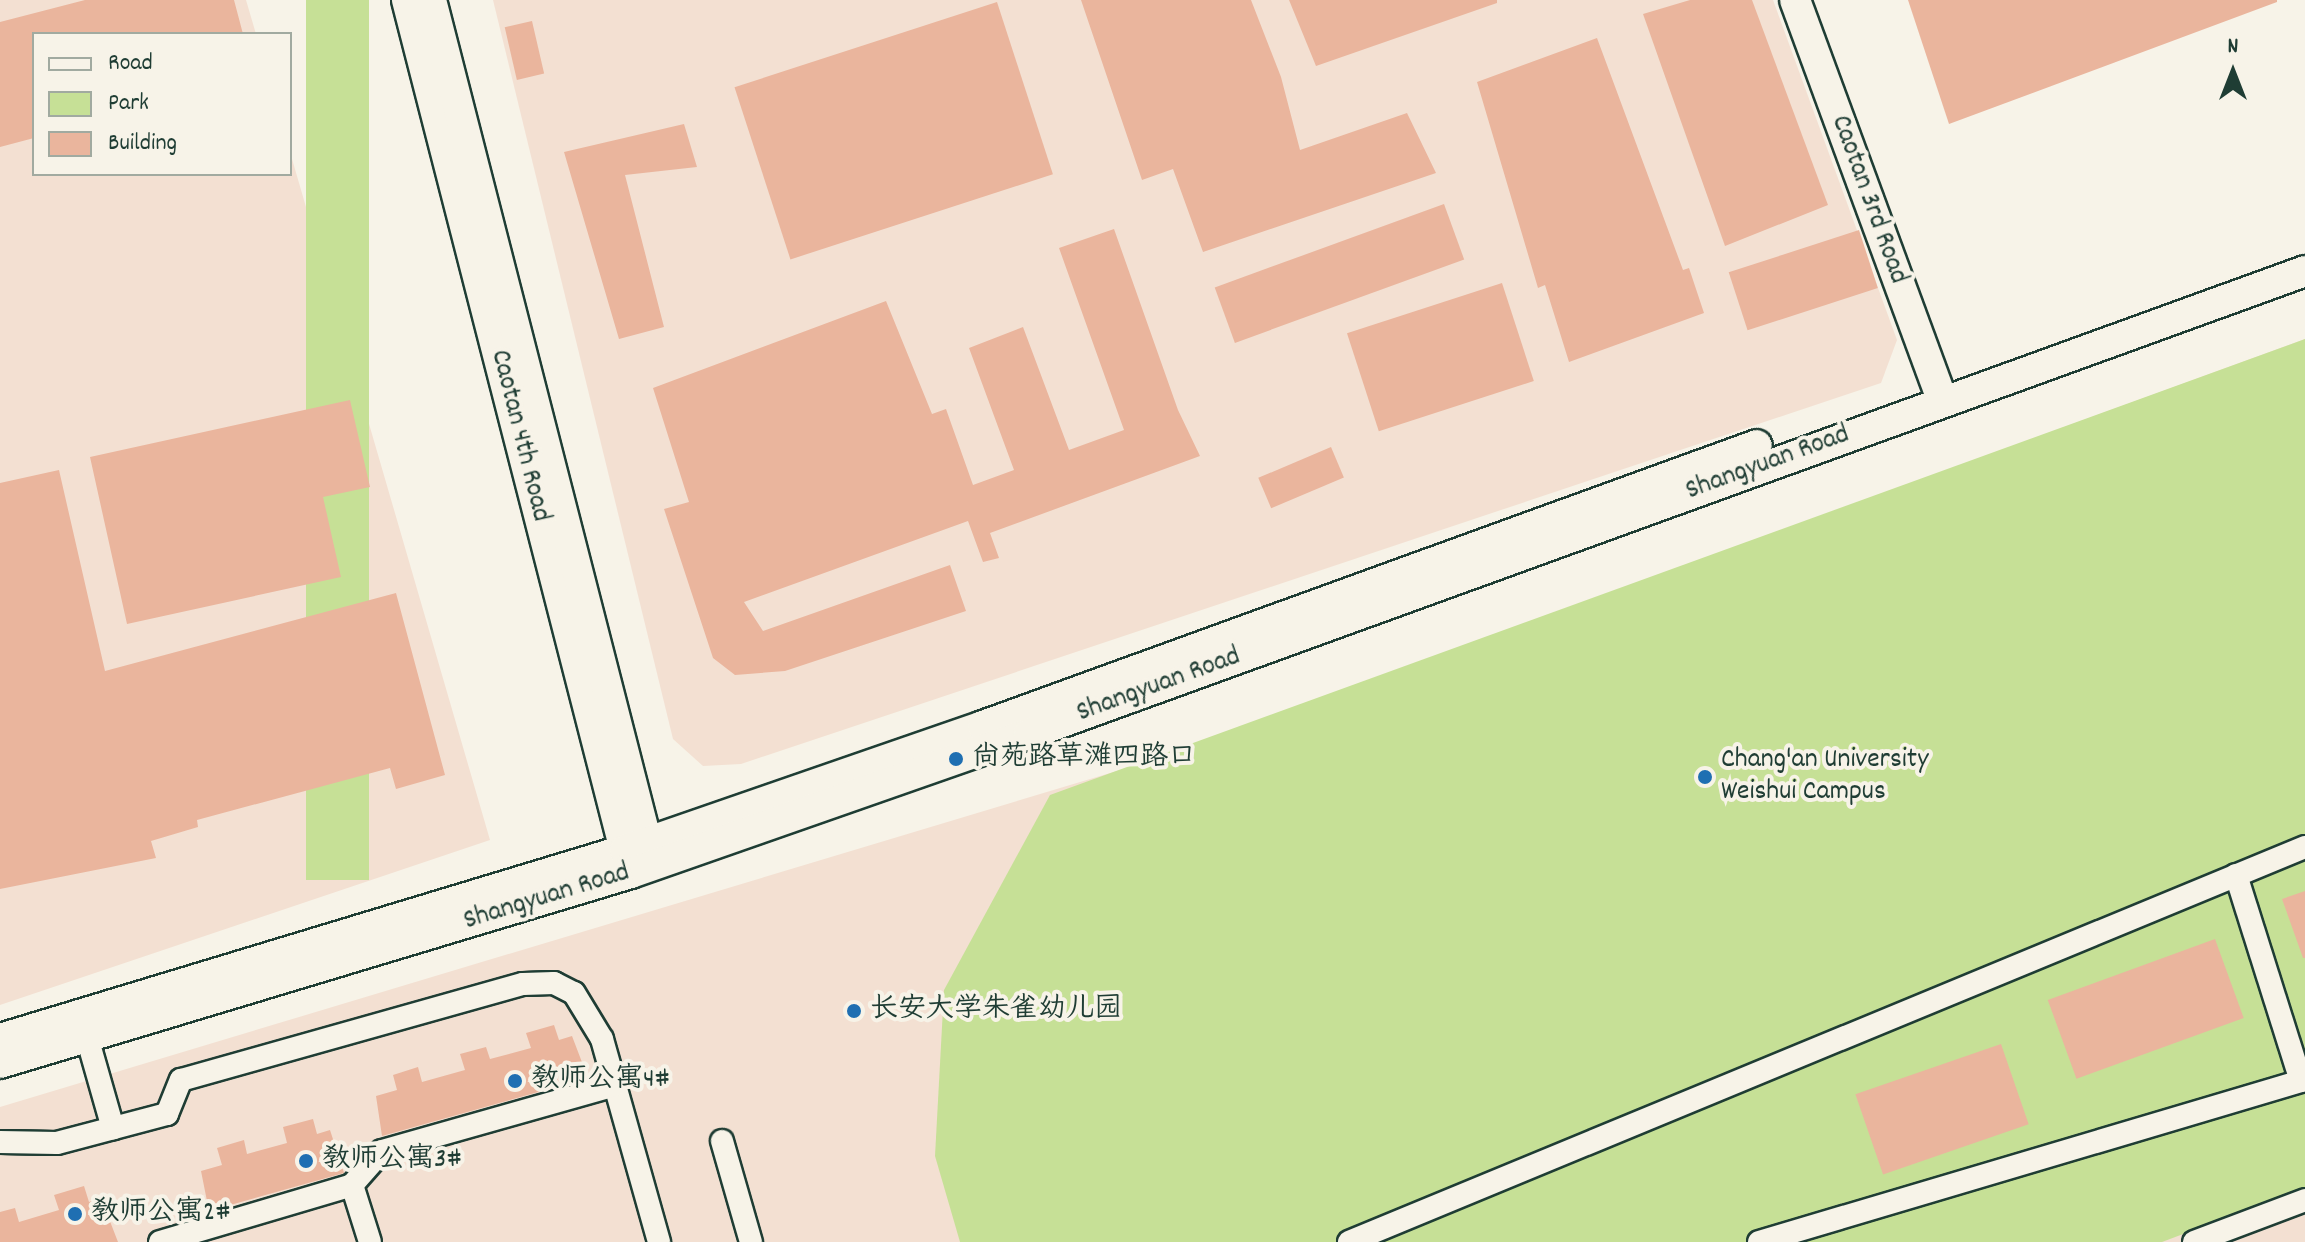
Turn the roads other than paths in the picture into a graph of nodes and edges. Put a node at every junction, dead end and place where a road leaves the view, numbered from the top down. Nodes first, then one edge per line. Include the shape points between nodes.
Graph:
1 (407, 0) edge
2 (431, 0) edge
3 (1795, 0) edge
4 (2305, 249) edge
5 (2305, 271) edge
6 (1938, 390) junction
7 (2305, 847) edge
8 (638, 857) junction
9 (2236, 875) junction
10 (87, 1037) junction
11 (0, 1039) edge
12 (0, 1063) edge
13 (2303, 1080) edge
14 (615, 1085) junction
15 (113, 1128) junction
16 (722, 1141) dead end
17 (0, 1142) edge
18 (57, 1143) junction
19 (0, 1158) edge
20 (352, 1185) junction
21 (2305, 1200) edge
22 (160, 1242) edge
23 (370, 1242) edge
24 (659, 1242) edge
25 (751, 1242) edge
26 (1349, 1242) edge
27 (1759, 1242) edge
28 (2194, 1242) edge

1 - 8 main road, Caotan 4th Road
2 - 8 main road, Caotan 4th Road
3 - 6 main road, Caotan 3rd Road
4 - 6 main road, Shangyuan Road
5 - 6 main road, Shangyuan Road
6 - 8 main road, Shangyuan Road via 1029,734
7 - 9 street
8 - 10 main road, Shangyuan Road
8 - 11 main road, Shangyuan Road
9 - 13 street
9 - 26 street
10 - 12 main road, Shangyuan Road
10 - 15 street
13 - 27 street
14 - 15 street via 602,1039 574,993 554,983 523,984 181,1080 167,1114
14 - 20 street via 382,1151
14 - 24 street
15 - 18 street
16 - 25 street
17 - 18 street
18 - 19 street
20 - 22 street
20 - 23 street
21 - 28 street

